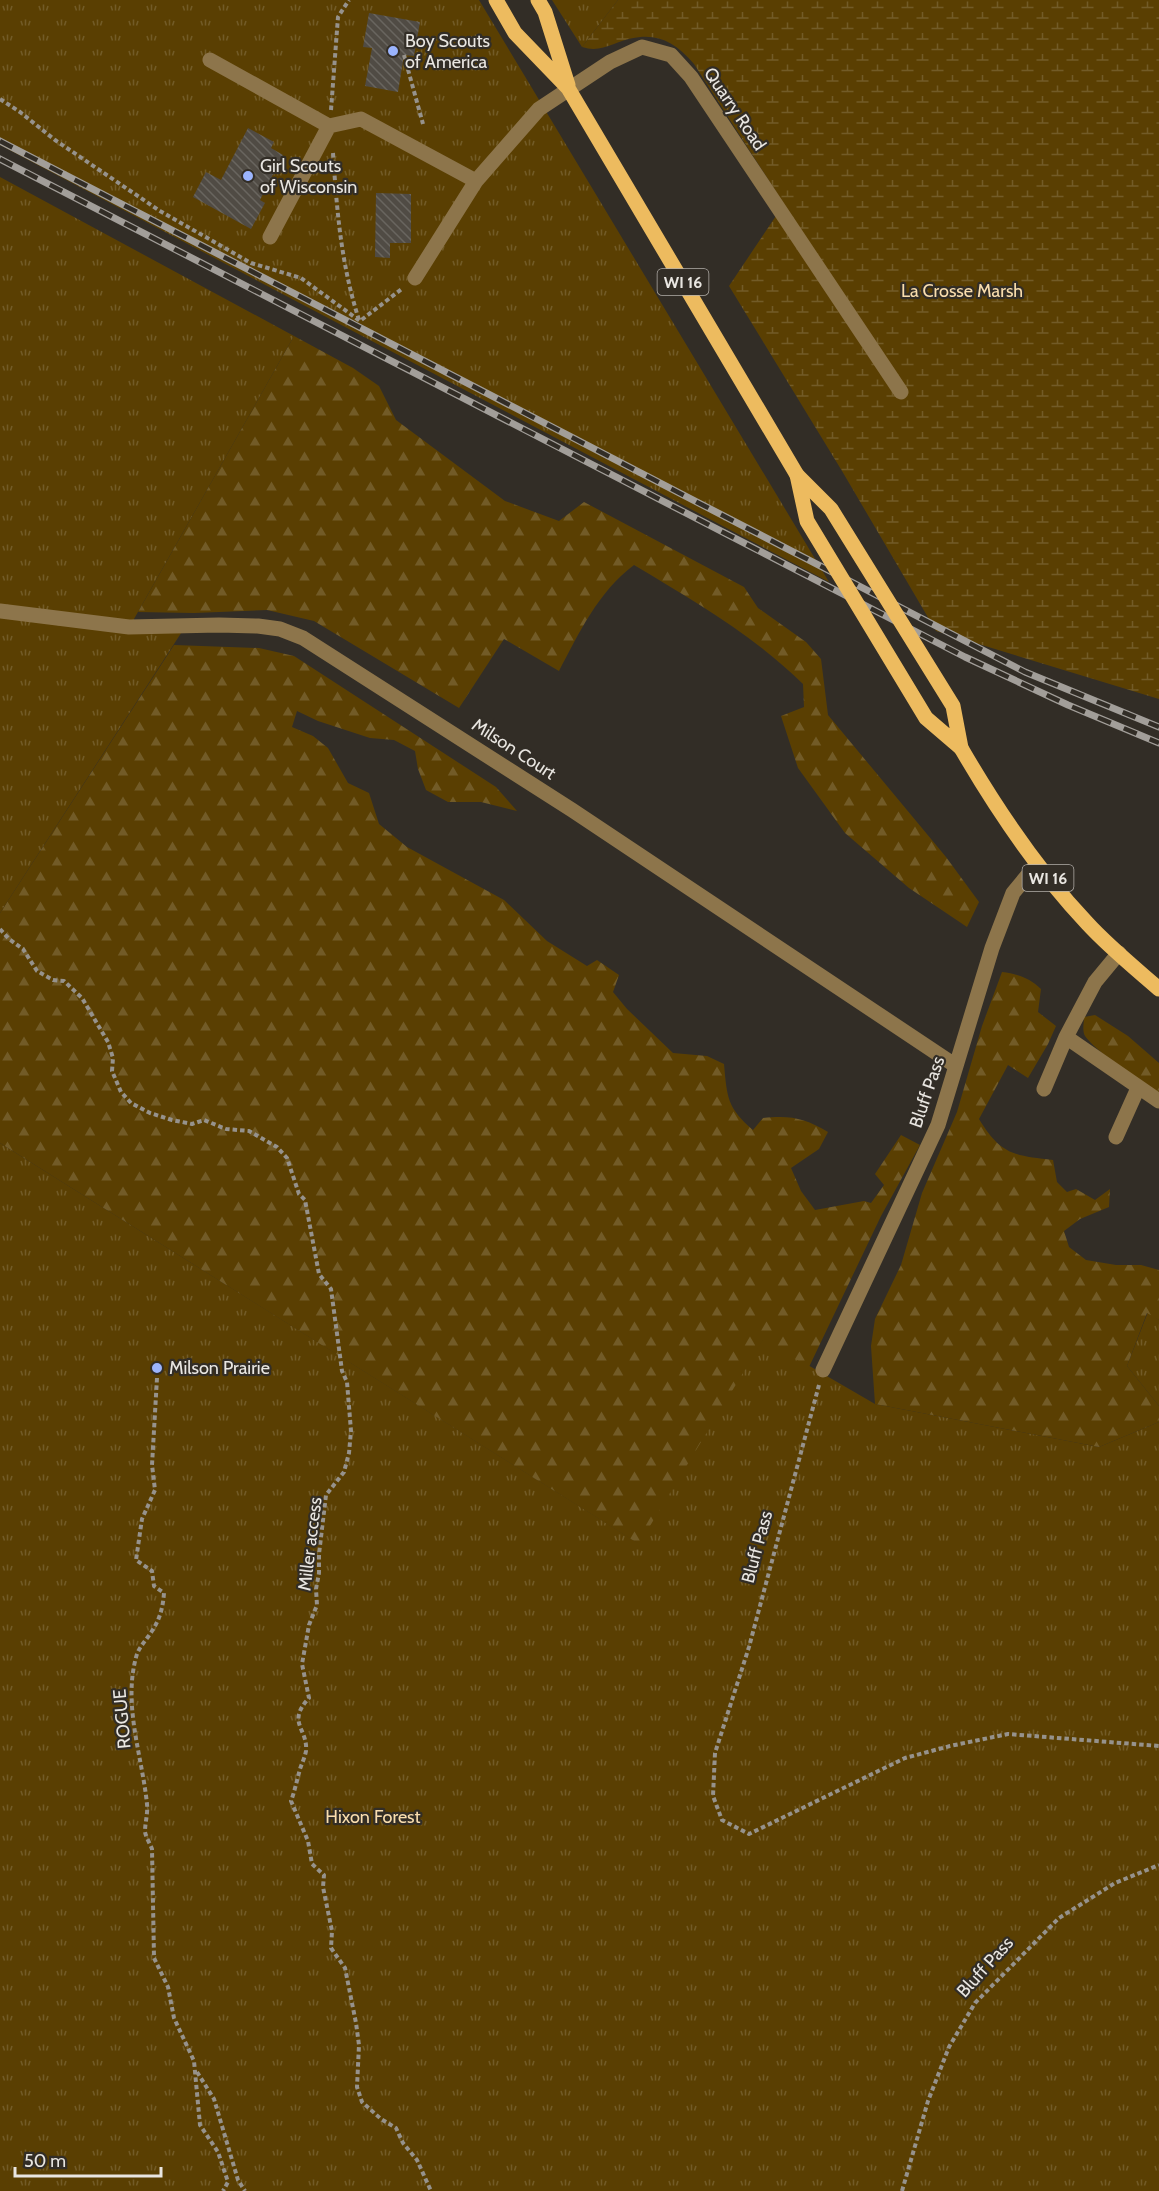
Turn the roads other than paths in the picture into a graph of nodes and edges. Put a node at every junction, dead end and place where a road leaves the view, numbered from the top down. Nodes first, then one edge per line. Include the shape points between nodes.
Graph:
1 (496, 0) edge
2 (538, 0) edge
3 (210, 60) dead end
4 (568, 88) junction
5 (330, 126) junction
6 (476, 181) junction
7 (270, 237) dead end
8 (415, 278) road end
9 (901, 392) dead end
10 (797, 475) junction
11 (0, 611) edge
12 (961, 747) junction
13 (1037, 864) junction
14 (1119, 953) junction
15 (1159, 989) edge
16 (1066, 1037) junction
17 (956, 1066) junction
18 (1138, 1088) junction
19 (1044, 1089) dead end
20 (1159, 1101) edge
21 (1116, 1137) dead end
22 (823, 1370) road end

1 - 4 main road, WI 16 via 515,33
2 - 4 main road, WI 16
3 - 5 street
4 - 6 street, Quarry Road via 539,109
4 - 9 street, Quarry Road via 642,47 671,55 690,77
4 - 10 main road, WI 16
5 - 6 street via 361,119
5 - 7 street
6 - 8 street, Quarry Road
10 - 12 main road, WI 16, bridge via 831,509 953,706
10 - 12 main road, WI 16, bridge via 807,521 813,531 927,718
11 - 17 street, Milson Court via 129,627 258,626 280,628 303,638 572,810
12 - 13 main road, WI 16
13 - 14 main road, WI 16 via 1089,925
13 - 17 street, Bluff Pass via 1013,893
14 - 15 main road, WI 16
14 - 16 street via 1095,982
16 - 18 street
16 - 19 street
17 - 22 street, Bluff Pass via 938,1125
18 - 20 street
18 - 21 street

